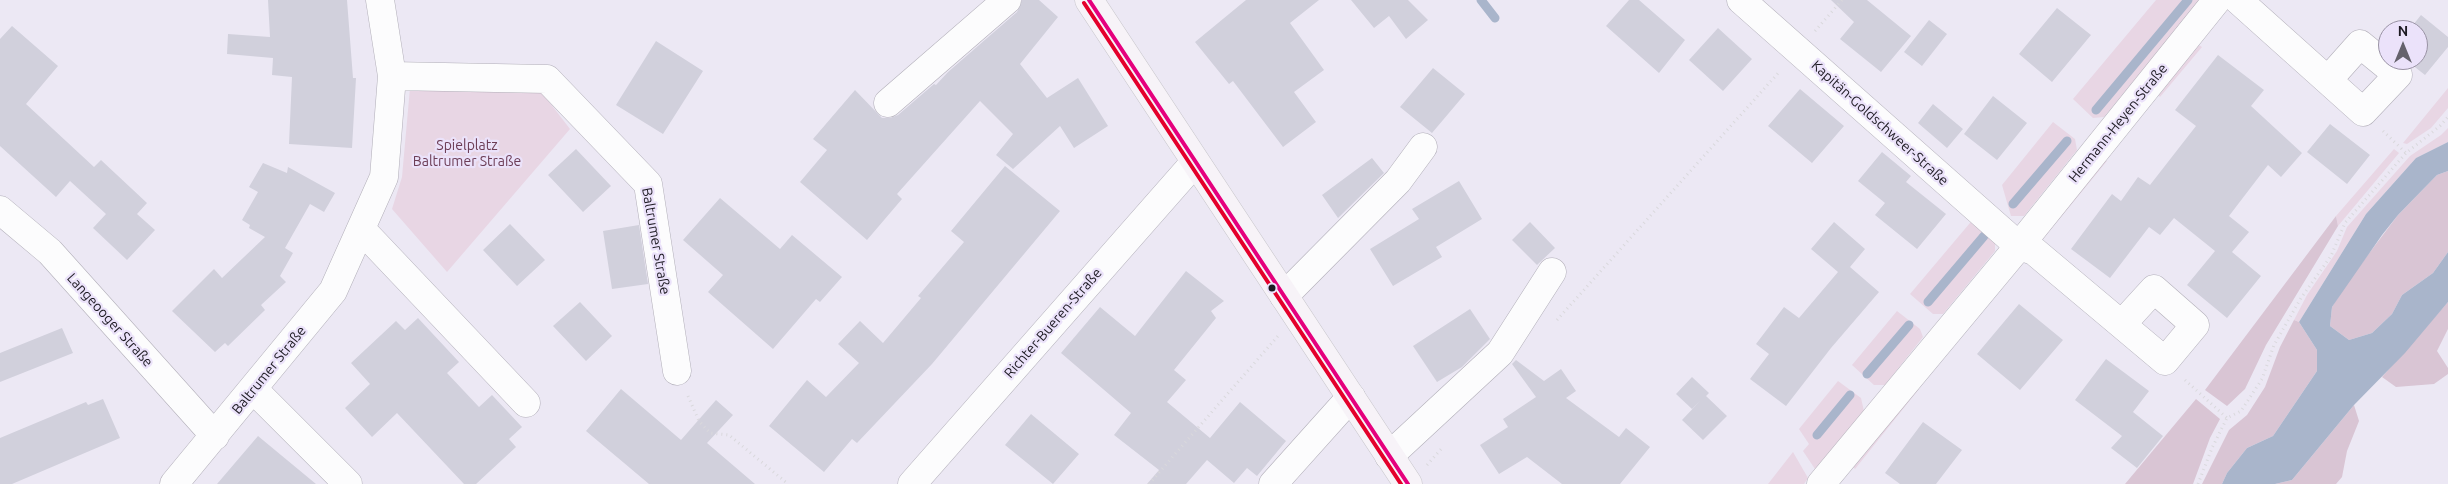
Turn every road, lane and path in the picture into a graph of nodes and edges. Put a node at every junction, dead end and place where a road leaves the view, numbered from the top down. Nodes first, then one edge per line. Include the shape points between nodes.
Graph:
1 (380, 0) edge
2 (1007, 0) edge
3 (1089, 0) edge
4 (1741, 0) edge
5 (1842, 0) edge
6 (2217, 0) edge
7 (2238, 0) edge
8 (1798, 50) junction
9 (392, 76) junction
10 (2328, 80) dead end
11 (888, 103) dead end
12 (2448, 117) edge
13 (1423, 147) dead end
14 (1195, 162) junction
15 (0, 210) edge
16 (361, 229) junction
17 (2019, 246) junction
18 (1552, 272) dead end
19 (1290, 306) junction
20 (1556, 321) dead end
21 (2122, 324) junction
22 (2166, 361) junction
23 (677, 372) joint
24 (253, 389) junction
25 (1351, 397) junction
26 (526, 403) dead end
27 (2227, 418) junction
28 (215, 436) junction
29 (1444, 446) dead end
30 (1390, 456) junction
31 (1416, 476) edge
32 (174, 484) edge
33 (348, 484) edge
34 (788, 484) edge
35 (912, 484) edge
36 (1149, 484) edge
37 (1273, 484) edge
38 (1821, 484) edge
39 (2198, 484) edge

1 - 9 street, Baltrumer Straße
2 - 11 street
3 - 14 main road
4 - 8 street, Kapitän-Goldschweer-Straße
5 - 8 path
6 - 17 street, Hermann-Heyen-Straße
7 - 10 street
8 - 17 street, Kapitän-Goldschweer-Straße
8 - 20 path
9 - 16 street, Baltrumer Straße via 384,177
9 - 23 street, Baltrumer Straße via 547,79 642,176 648,184
12 - 27 path via 2406,153 2345,223 2331,256 2301,298 2274,345 2262,379 2241,411
13 - 19 street via 1398,181
14 - 19 main road
14 - 35 street, Richter-Bueren-Straße
15 - 28 street, Langeooger Straße via 50,252
16 - 24 street, Baltrumer Straße via 333,291
16 - 26 street
17 - 21 street via 2034,251
17 - 38 street, Hermann-Heyen-Straße
18 - 30 street via 1500,353
19 - 25 main road
19 - 36 path
21 - 22 street
21 - 22 street via 2154,289 2195,325
22 - 27 path
23 - 34 path via 699,421 710,433 729,435
24 - 28 street, Baltrumer Straße
24 - 33 street
25 - 30 main road
25 - 37 street
27 - 39 path
28 - 32 street, Baltrumer Straße
29 - 31 path
30 - 31 main road

